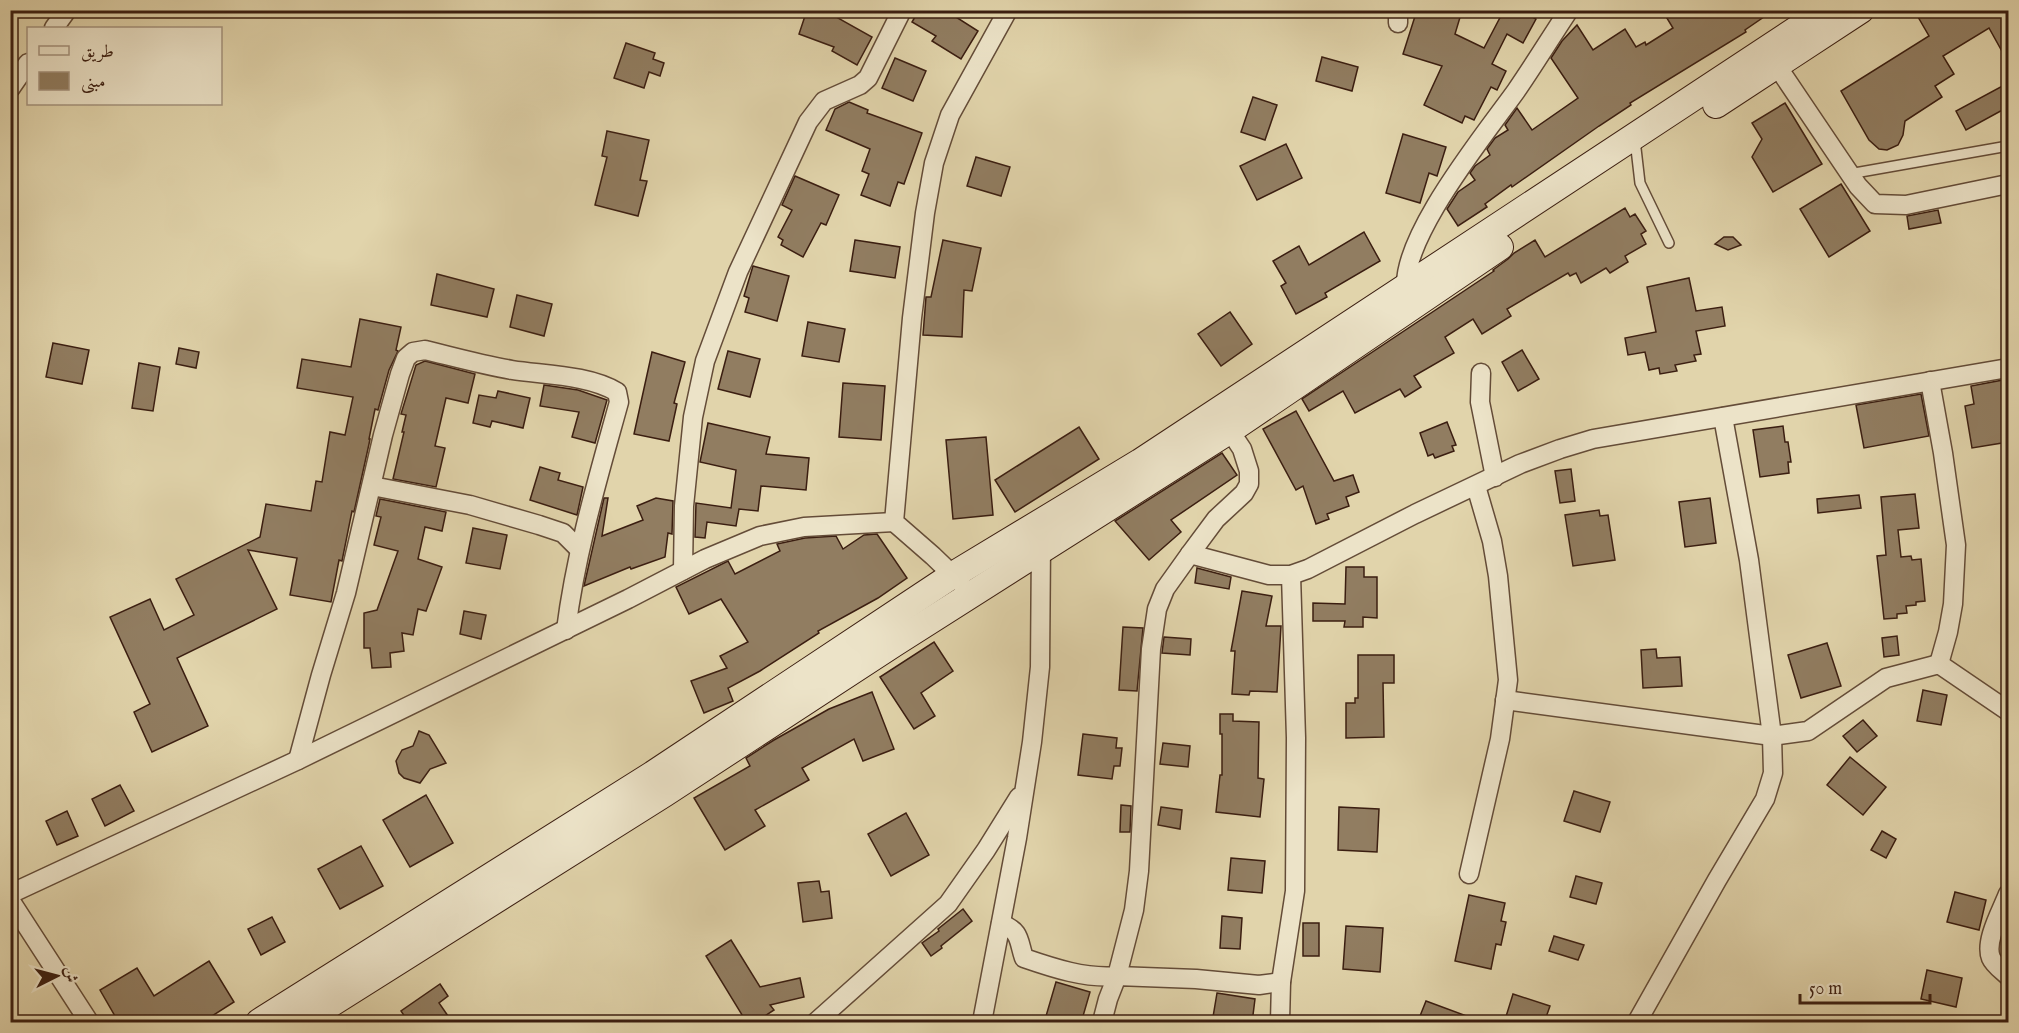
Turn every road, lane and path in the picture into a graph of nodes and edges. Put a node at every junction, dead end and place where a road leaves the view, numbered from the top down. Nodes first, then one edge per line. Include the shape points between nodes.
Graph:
1 (68, 10) edge
2 (902, 10) edge
3 (1008, 10) edge
4 (1569, 10) edge
5 (1826, 10) edge
6 (1861, 10) edge
7 (55, 27) edge
8 (1772, 58) junction
9 (27, 64) edge
10 (10, 90) edge
11 (2008, 146) edge
12 (1635, 148) junction
13 (1849, 174) junction
14 (2008, 184) edge
15 (1669, 243) dead end
16 (1408, 297) junction
17 (2008, 368) edge
18 (1481, 373) dead end
19 (1930, 381) junction
20 (1723, 417) junction
21 (1223, 421) junction
22 (1495, 477) junction
23 (372, 486) junction
24 (1476, 486) junction
25 (894, 522) junction
26 (1040, 523) junction
27 (579, 549) junction
28 (1041, 549) junction
29 (1190, 554) junction
30 (683, 570) junction
31 (953, 575) junction
32 (1291, 575) junction
33 (972, 595) junction
34 (566, 630) junction
35 (1939, 664) junction
36 (812, 682) junction
37 (1505, 700) junction
38 (2008, 711) edge
39 (1772, 736) junction
40 (298, 760) junction
41 (1025, 788) junction
42 (1469, 874) dead end
43 (510, 877) junction
44 (10, 894) edge
45 (2008, 894) edge
46 (10, 900) edge
47 (1001, 924) junction
48 (1117, 976) junction
49 (2008, 976) edge
50 (1281, 982) junction
51 (90, 1023) edge
52 (258, 1023) edge
53 (302, 1023) edge
54 (816, 1023) edge
55 (982, 1023) edge
56 (1102, 1023) edge
57 (1280, 1023) edge
58 (1637, 1023) edge

1 - 7 street
2 - 30 street via 868,78 824,101 808,122 738,272 705,361 693,417 684,507
3 - 25 street via 950,115 934,163 912,318
4 - 16 street via 1430,215 1411,256
5 - 8 main road
6 - 8 main road
8 - 12 main road
8 - 13 street
9 - 10 street
11 - 13 lane
12 - 15 lane via 1640,183
12 - 16 main road via 1471,245
13 - 14 street via 1875,204 1906,205
16 - 21 main road
17 - 19 street
18 - 22 street via 1480,402
19 - 20 street
19 - 35 street via 1956,545 1953,604
20 - 22 street via 1593,439 1520,464
20 - 39 street via 1749,561
21 - 26 main road via 1140,462
21 - 28 main road
21 - 29 street via 1242,449 1250,471 1249,484
22 - 24 street
23 - 27 street via 470,505 539,525 563,533
23 - 27 street via 400,374 413,352 425,350 607,386 617,392 619,402
23 - 40 street
24 - 32 street
24 - 37 street via 1498,576 1508,680
25 - 30 street via 804,527 760,536
25 - 31 street
26 - 28 street
26 - 31 main road
27 - 34 street
28 - 33 main road
28 - 41 street via 1040,666
29 - 32 street via 1259,572
29 - 48 street via 1157,609 1151,649 1139,871 1134,910
30 - 34 street
31 - 33 street
31 - 36 main road
32 - 50 street via 1295,891
33 - 36 main road
34 - 40 street
35 - 38 street
35 - 39 street via 1886,678 1808,731
36 - 43 main road
37 - 39 street
37 - 42 street via 1496,759
39 - 58 street via 1773,773 1765,799
40 - 44 street
41 - 47 street
41 - 54 street via 948,904
43 - 52 main road
43 - 53 main road
45 - 49 street via 1989,946 1991,959
46 - 51 street
47 - 48 street via 1013,929 1024,958 1091,976
47 - 55 street
48 - 50 street via 1259,985
48 - 56 street
50 - 57 street

